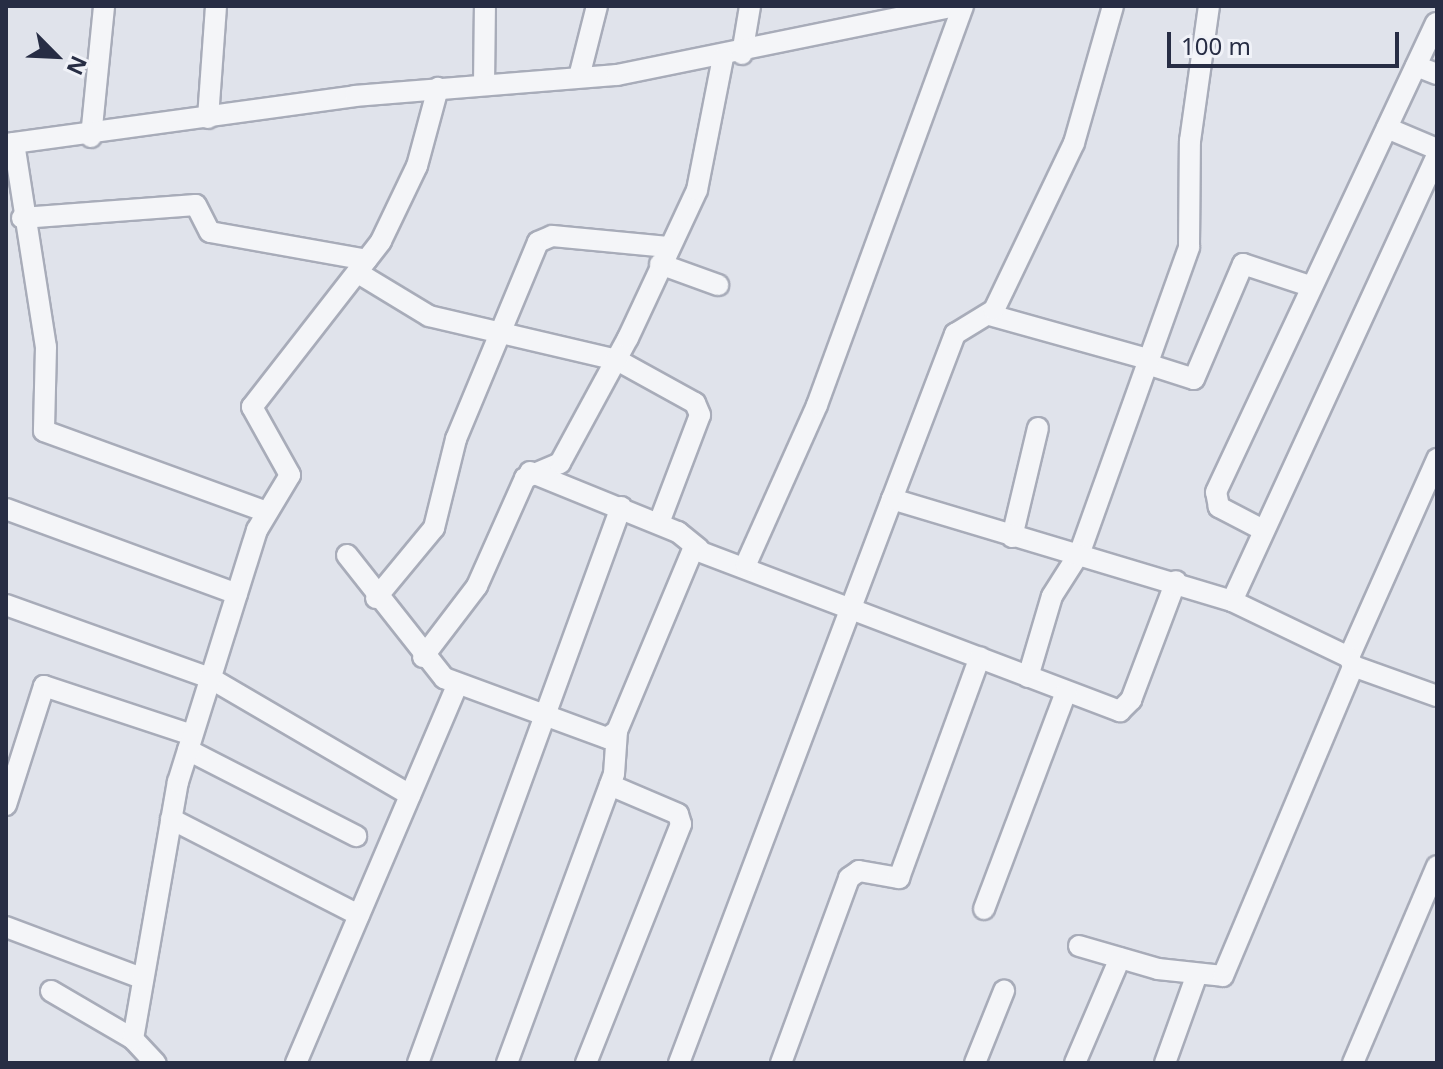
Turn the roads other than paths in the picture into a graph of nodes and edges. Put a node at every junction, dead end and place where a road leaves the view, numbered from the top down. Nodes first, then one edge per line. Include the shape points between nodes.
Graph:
1 (104, 6) edge
2 (216, 6) edge
3 (485, 6) edge
4 (597, 6) edge
5 (750, 6) edge
6 (960, 6) edge
7 (1113, 6) edge
8 (1209, 6) edge
9 (1436, 23) edge
10 (733, 56) junction
11 (1416, 66) junction
12 (1437, 74) edge
13 (579, 77) junction
14 (484, 84) junction
15 (438, 88) junction
16 (208, 118) junction
17 (1387, 128) junction
18 (91, 137) junction
19 (10, 144) edge
20 (1437, 149) edge
21 (1437, 156) edge
22 (22, 218) junction
23 (664, 256) junction
24 (363, 267) junction
25 (718, 285) dead end
26 (1310, 286) junction
27 (990, 315) junction
28 (500, 336) junction
29 (617, 360) junction
30 (1147, 361) junction
31 (1038, 428) dead end
32 (1437, 459) edge
33 (530, 472) junction
34 (892, 499) junction
35 (621, 507) junction
36 (6, 509) edge
37 (266, 512) junction
38 (659, 523) junction
39 (1263, 530) junction
40 (1012, 537) junction
41 (699, 549) junction
42 (1080, 552) junction
43 (347, 555) dead end
44 (746, 564) junction
45 (1176, 581) junction
46 (237, 594) junction
47 (376, 598) junction
48 (1232, 601) junction
49 (6, 605) edge
50 (856, 608) junction
51 (423, 657) junction
52 (980, 657) junction
53 (1351, 661) junction
54 (1028, 677) junction
55 (210, 678) junction
56 (457, 686) junction
57 (1066, 692) junction
58 (1437, 696) edge
59 (545, 716) junction
60 (617, 731) junction
61 (190, 743) junction
62 (610, 785) junction
63 (410, 795) junction
64 (6, 805) edge
65 (171, 819) junction
66 (356, 836) dead end
67 (1437, 866) edge
68 (1431, 896) edge
69 (984, 909) dead end
70 (359, 915) junction
71 (6, 927) edge
72 (1079, 946) dead end
73 (1120, 958) junction
74 (1196, 977) junction
75 (142, 978) junction
76 (51, 991) dead end
77 (1004, 991) dead end
78 (133, 1039) junction
79 (155, 1063) edge
80 (296, 1063) edge
81 (418, 1063) edge
82 (507, 1063) edge
83 (586, 1063) edge
84 (679, 1063) edge
85 (781, 1063) edge
86 (975, 1063) edge
87 (1075, 1063) edge
88 (1165, 1063) edge
89 (1353, 1063) edge

1 - 18 street
2 - 16 street
3 - 14 street
4 - 13 street
5 - 10 street
6 - 10 street
6 - 44 street via 817,405
7 - 27 street via 1074,143
8 - 30 street via 1190,141 1189,247
9 - 11 street
10 - 13 street
10 - 23 street via 697,190
11 - 12 street
11 - 17 street
13 - 14 street
14 - 15 street
15 - 16 street
15 - 24 street via 417,166
16 - 18 street
17 - 20 street
17 - 26 street
18 - 19 street
19 - 22 street
21 - 39 street
22 - 24 street via 196,205 210,232
22 - 37 street via 46,347 44,431
23 - 25 street
23 - 28 street via 544,238
23 - 29 street
24 - 28 street via 429,316
24 - 37 street via 252,407 290,468
26 - 30 street via 1243,264 1194,379
26 - 39 street via 1214,498
27 - 30 street
27 - 34 street via 965,322 955,334
28 - 29 street
28 - 47 street via 456,439 434,528
29 - 33 street via 560,463
29 - 38 street via 700,408
30 - 42 street
31 - 40 street
32 - 53 street
33 - 35 street
33 - 51 street via 477,586
34 - 40 street
34 - 50 street
35 - 38 street
35 - 59 street
36 - 46 street
37 - 46 street
38 - 41 street
39 - 48 street
40 - 42 street
41 - 44 street
41 - 60 street via 681,564
42 - 45 street
42 - 54 street via 1052,596
43 - 47 street
44 - 50 street
45 - 48 street
45 - 57 street via 1125,709
46 - 55 street
47 - 51 street
48 - 53 street
49 - 55 street
50 - 52 street
50 - 84 street
51 - 56 street
52 - 54 street
52 - 85 street via 899,878 859,871 849,878
53 - 58 street
53 - 74 street via 1226,971
54 - 57 street
55 - 61 street
55 - 63 street
56 - 59 street
56 - 63 street
57 - 69 street
59 - 60 street via 607,738
59 - 81 street
60 - 62 street
61 - 64 street via 44,686
61 - 65 street
61 - 66 street
62 - 82 street
62 - 83 street via 678,814 681,824
63 - 70 street
65 - 70 street
65 - 75 street
67 - 68 street
68 - 89 street
70 - 80 street
71 - 75 street
72 - 73 street
73 - 74 street
73 - 87 street
74 - 88 street
75 - 78 street
76 - 78 street
77 - 86 street
78 - 79 street

